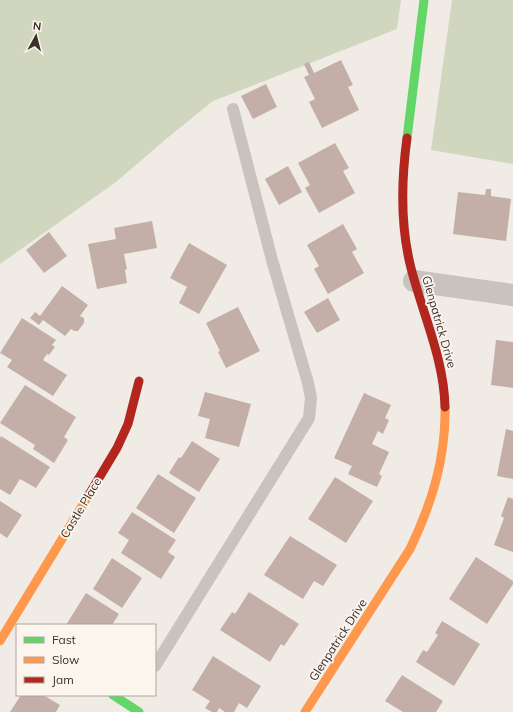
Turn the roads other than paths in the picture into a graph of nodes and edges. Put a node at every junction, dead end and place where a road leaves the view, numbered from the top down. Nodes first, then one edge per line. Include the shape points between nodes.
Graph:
1 (424, 0) edge
2 (233, 109) dead end
3 (414, 281) junction
4 (513, 295) edge
5 (138, 381) dead end
6 (8, 635) edge
7 (156, 664) edge
8 (114, 696) edge
9 (137, 696) edge
10 (132, 710) edge
11 (305, 712) edge

1 - 3 street, Glenpatrick Drive via 402,186 403,224
2 - 7 lane via 272,260 308,383 311,398 309,418
3 - 4 street
3 - 11 street, Glenpatrick Drive via 435,346 445,397 444,449 439,474 427,514 410,549
5 - 6 street, Castle Place via 128,424 117,448
8 - 10 street
9 - 10 lane

